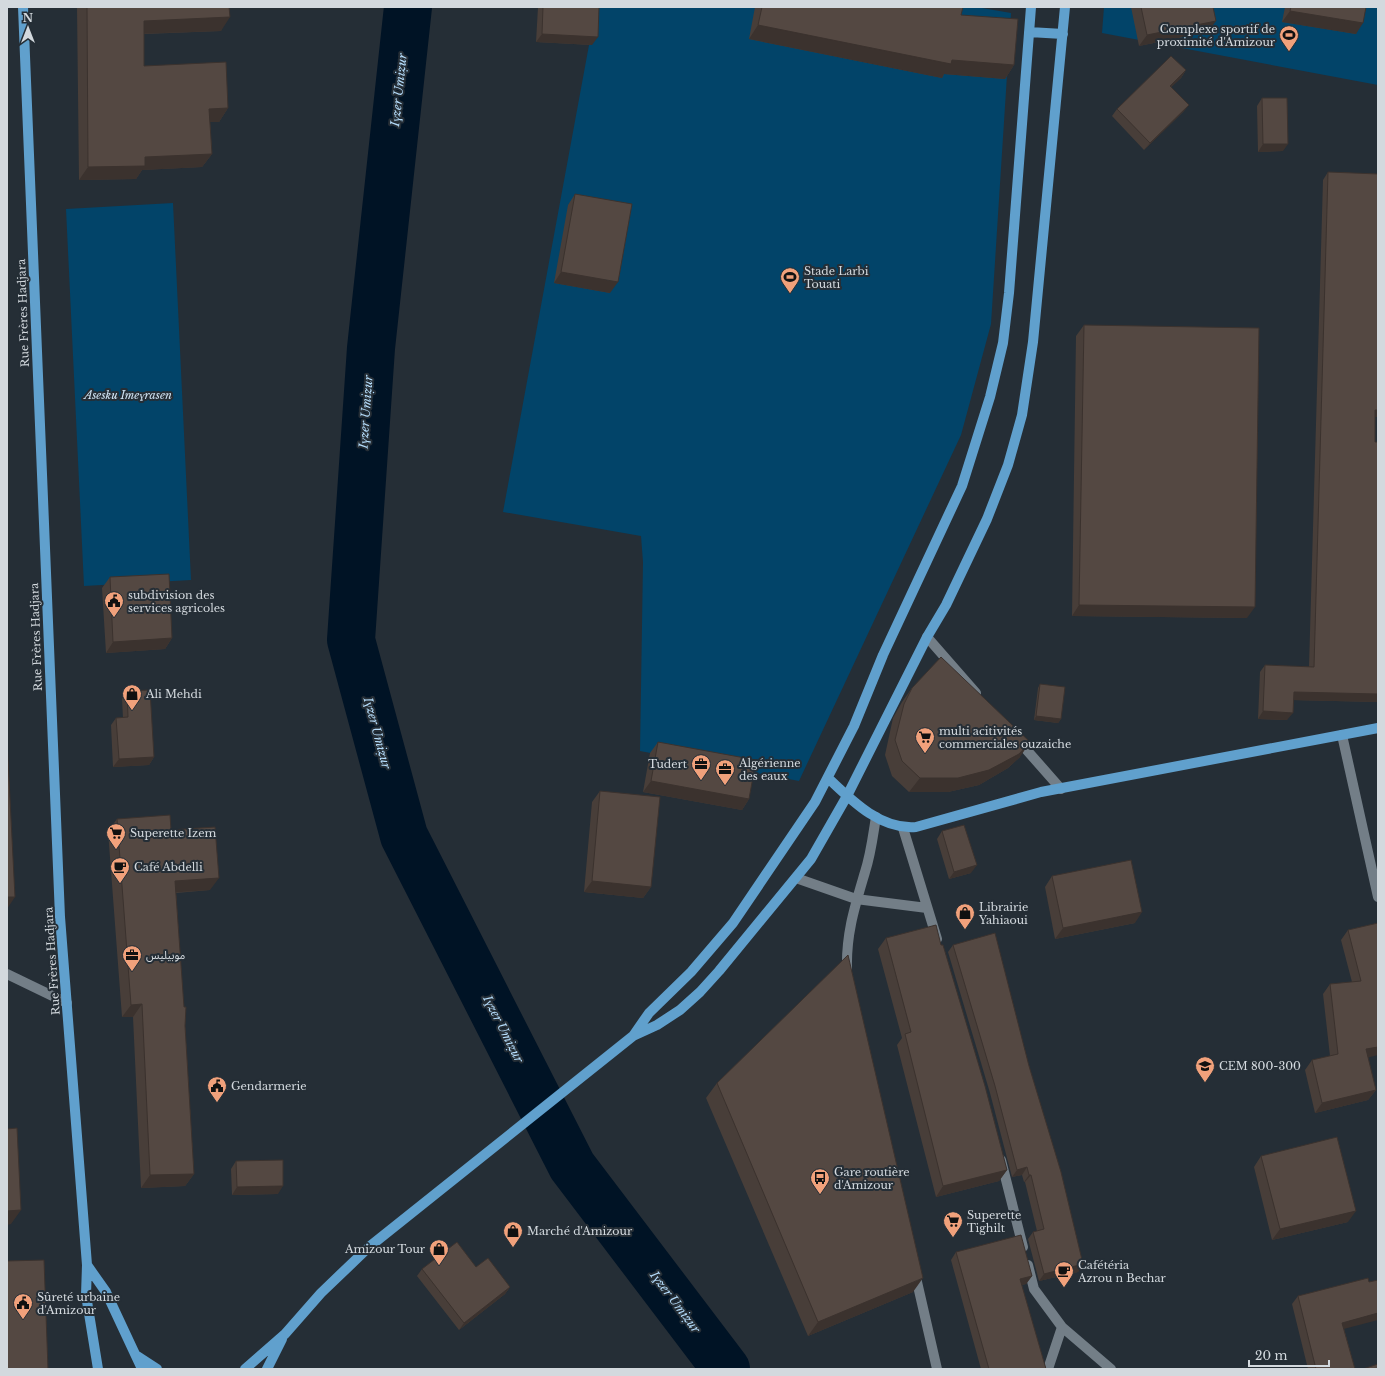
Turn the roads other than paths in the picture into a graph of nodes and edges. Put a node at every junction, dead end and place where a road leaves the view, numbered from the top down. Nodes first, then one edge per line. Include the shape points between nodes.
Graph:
1 (23, 7) edge
2 (1031, 7) edge
3 (1065, 7) edge
4 (1029, 32) junction
5 (1063, 34) junction
6 (927, 637) junction
7 (984, 701) edge
8 (1378, 728) edge
9 (1009, 730) edge
10 (1342, 735) junction
11 (828, 778) junction
12 (1061, 789) junction
13 (847, 796) junction
14 (876, 817) junction
15 (903, 828) junction
16 (796, 878) junction
17 (1378, 897) edge
18 (856, 900) junction
19 (927, 908) junction
20 (938, 945) edge
21 (7, 974) edge
22 (847, 978) edge
23 (67, 1003) junction
24 (633, 1036) junction
25 (998, 1148) edge
26 (912, 1262) edge
27 (88, 1265) junction
28 (1062, 1327) junction
29 (285, 1334) junction
30 (134, 1354) junction
31 (98, 1369) edge
32 (142, 1369) edge
33 (157, 1369) edge
34 (245, 1369) edge
35 (267, 1369) edge
36 (937, 1369) edge
37 (1048, 1369) edge
38 (1112, 1369) edge

1 - 23 main road, Rue Frères Hadjara via 60,917
2 - 4 main road
3 - 5 main road
4 - 5 main road
4 - 11 main road via 1009,293 1003,343 990,397 962,486 882,655 854,726
5 - 6 main road via 1033,342 1022,415 1008,465 987,518 946,605
6 - 7 street
6 - 13 main road
8 - 10 main road
9 - 12 street
10 - 12 main road
10 - 17 street
11 - 13 main road
11 - 24 main road via 815,802 733,923 691,972 649,1013
12 - 15 main road via 1041,792 927,825
13 - 14 main road
13 - 16 main road via 811,859
14 - 15 main road
14 - 18 street via 866,871
15 - 19 street
16 - 18 street
16 - 24 main road via 700,992 680,1010
18 - 19 street
18 - 22 street via 846,947
19 - 20 street
21 - 23 street
23 - 27 main road, Rue Frères Hadjara
24 - 29 main road via 369,1247 321,1293
25 - 28 street via 1034,1289
26 - 36 street
27 - 30 main road via 106,1292
27 - 31 main road, Rue Frères Hadjara via 86,1295
28 - 37 street
28 - 38 street
29 - 34 main road
29 - 35 main road
30 - 32 main road
30 - 33 main road

